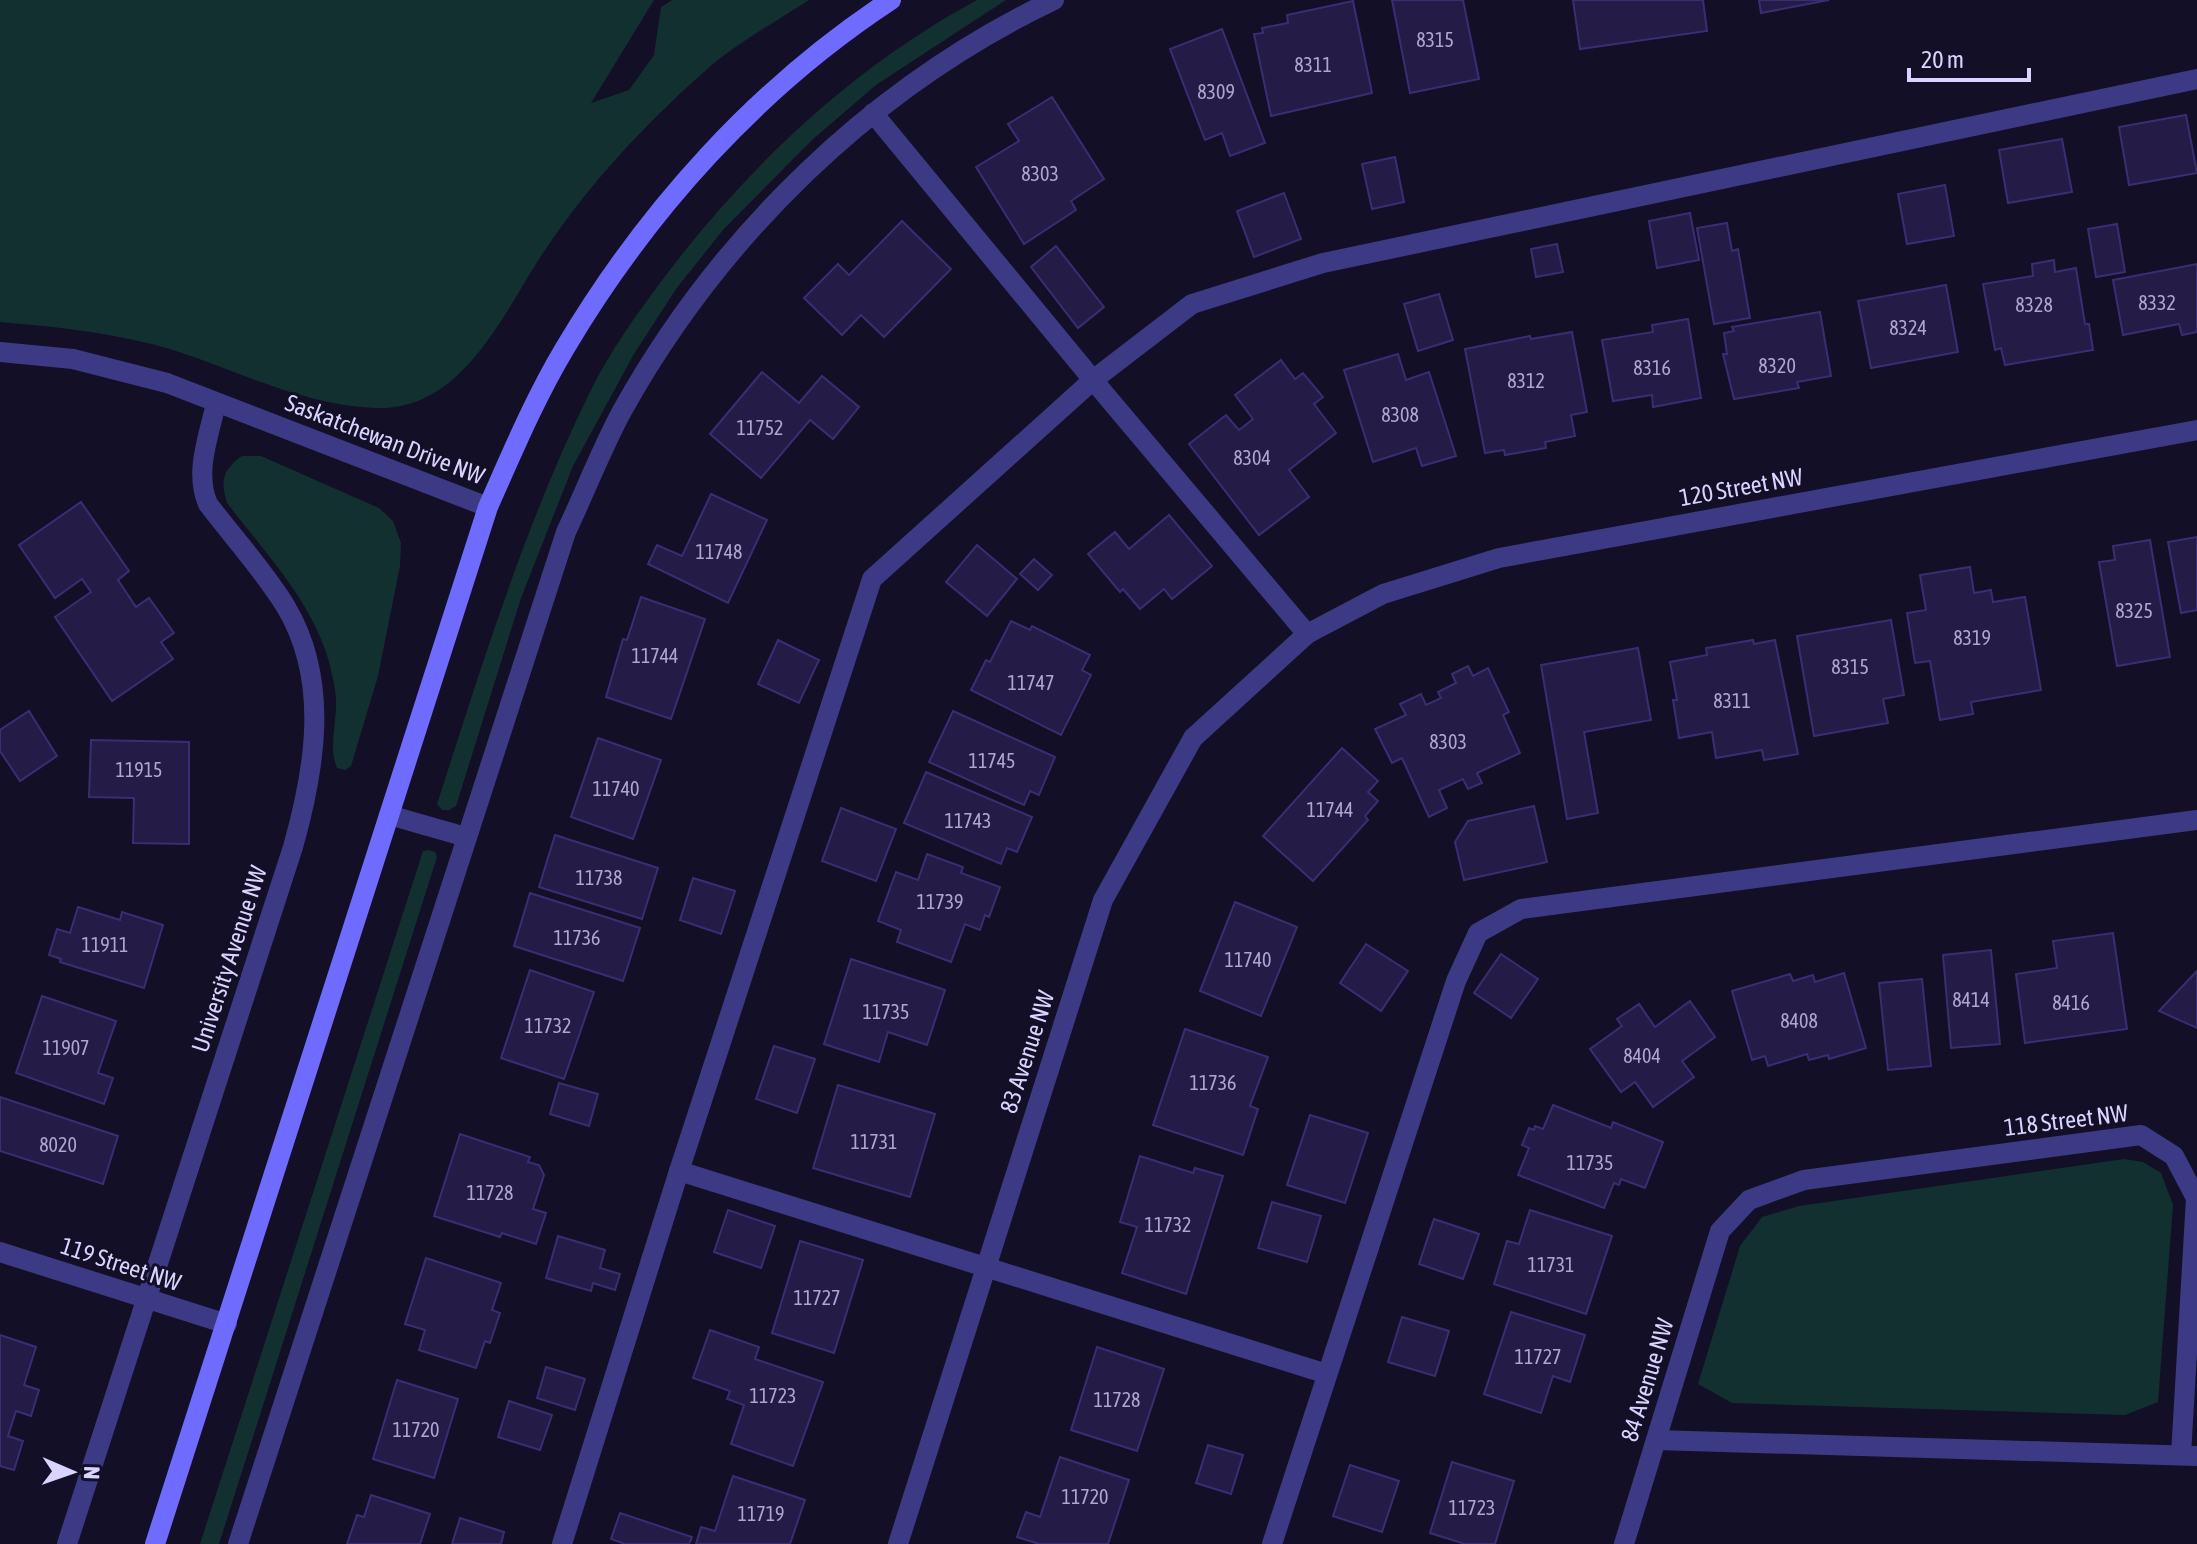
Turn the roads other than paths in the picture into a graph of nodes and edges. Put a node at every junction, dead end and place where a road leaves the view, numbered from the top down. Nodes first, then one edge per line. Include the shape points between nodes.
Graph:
1 (891, 0) edge
2 (1054, 0) edge
3 (2197, 79) edge
4 (873, 113) junction
5 (0, 352) edge
6 (1093, 380) junction
7 (216, 403) junction
8 (2197, 430) edge
9 (488, 507) junction
10 (1307, 634) junction
11 (389, 815) junction
12 (2197, 820) edge
13 (466, 837) junction
14 (679, 1171) junction
15 (1720, 1231) joint
16 (0, 1252) edge
17 (986, 1267) junction
18 (145, 1299) junction
19 (227, 1324) junction
20 (1327, 1374) junction
21 (1656, 1440) junction
22 (2189, 1455) edge
23 (67, 1544) edge
24 (155, 1544) edge
25 (238, 1544) edge
26 (562, 1544) edge
27 (898, 1544) edge
28 (1272, 1544) edge
29 (1624, 1544) edge

1 - 9 main road, Saskatchewan Drive NW via 786,78 692,171 617,265 563,350
2 - 4 street via 1010,21
3 - 6 street via 1323,263 1192,304
4 - 6 street
4 - 13 street via 758,219 686,309 622,412 566,532
5 - 7 street, Saskatchewan Drive NW via 73,359 167,383
6 - 10 street
6 - 14 street via 872,579
7 - 9 street, Saskatchewan Drive NW
7 - 18 street, University Avenue NW via 201,488 296,629 312,682 315,747 293,847
8 - 10 street, 120 Street NW via 1499,558 1383,594
9 - 11 main road
10 - 17 street, 83 Avenue NW via 1193,738 1103,900
11 - 13 street
11 - 19 main road
12 - 20 street via 1521,909 1478,933 1456,981
13 - 25 street
14 - 17 street
14 - 26 street
15 - 21 street, 84 Avenue NW
15 - 22 street, 118 Street NW via 1749,1200 1804,1180 2141,1135 2174,1156 2196,1198
16 - 18 street, 119 Street NW
17 - 20 street
17 - 27 street, 83 Avenue NW
18 - 19 street, 119 Street NW
18 - 23 street, University Avenue NW
19 - 24 main road
20 - 28 street
21 - 22 street, 118 Street NW
21 - 29 street, 84 Avenue NW

